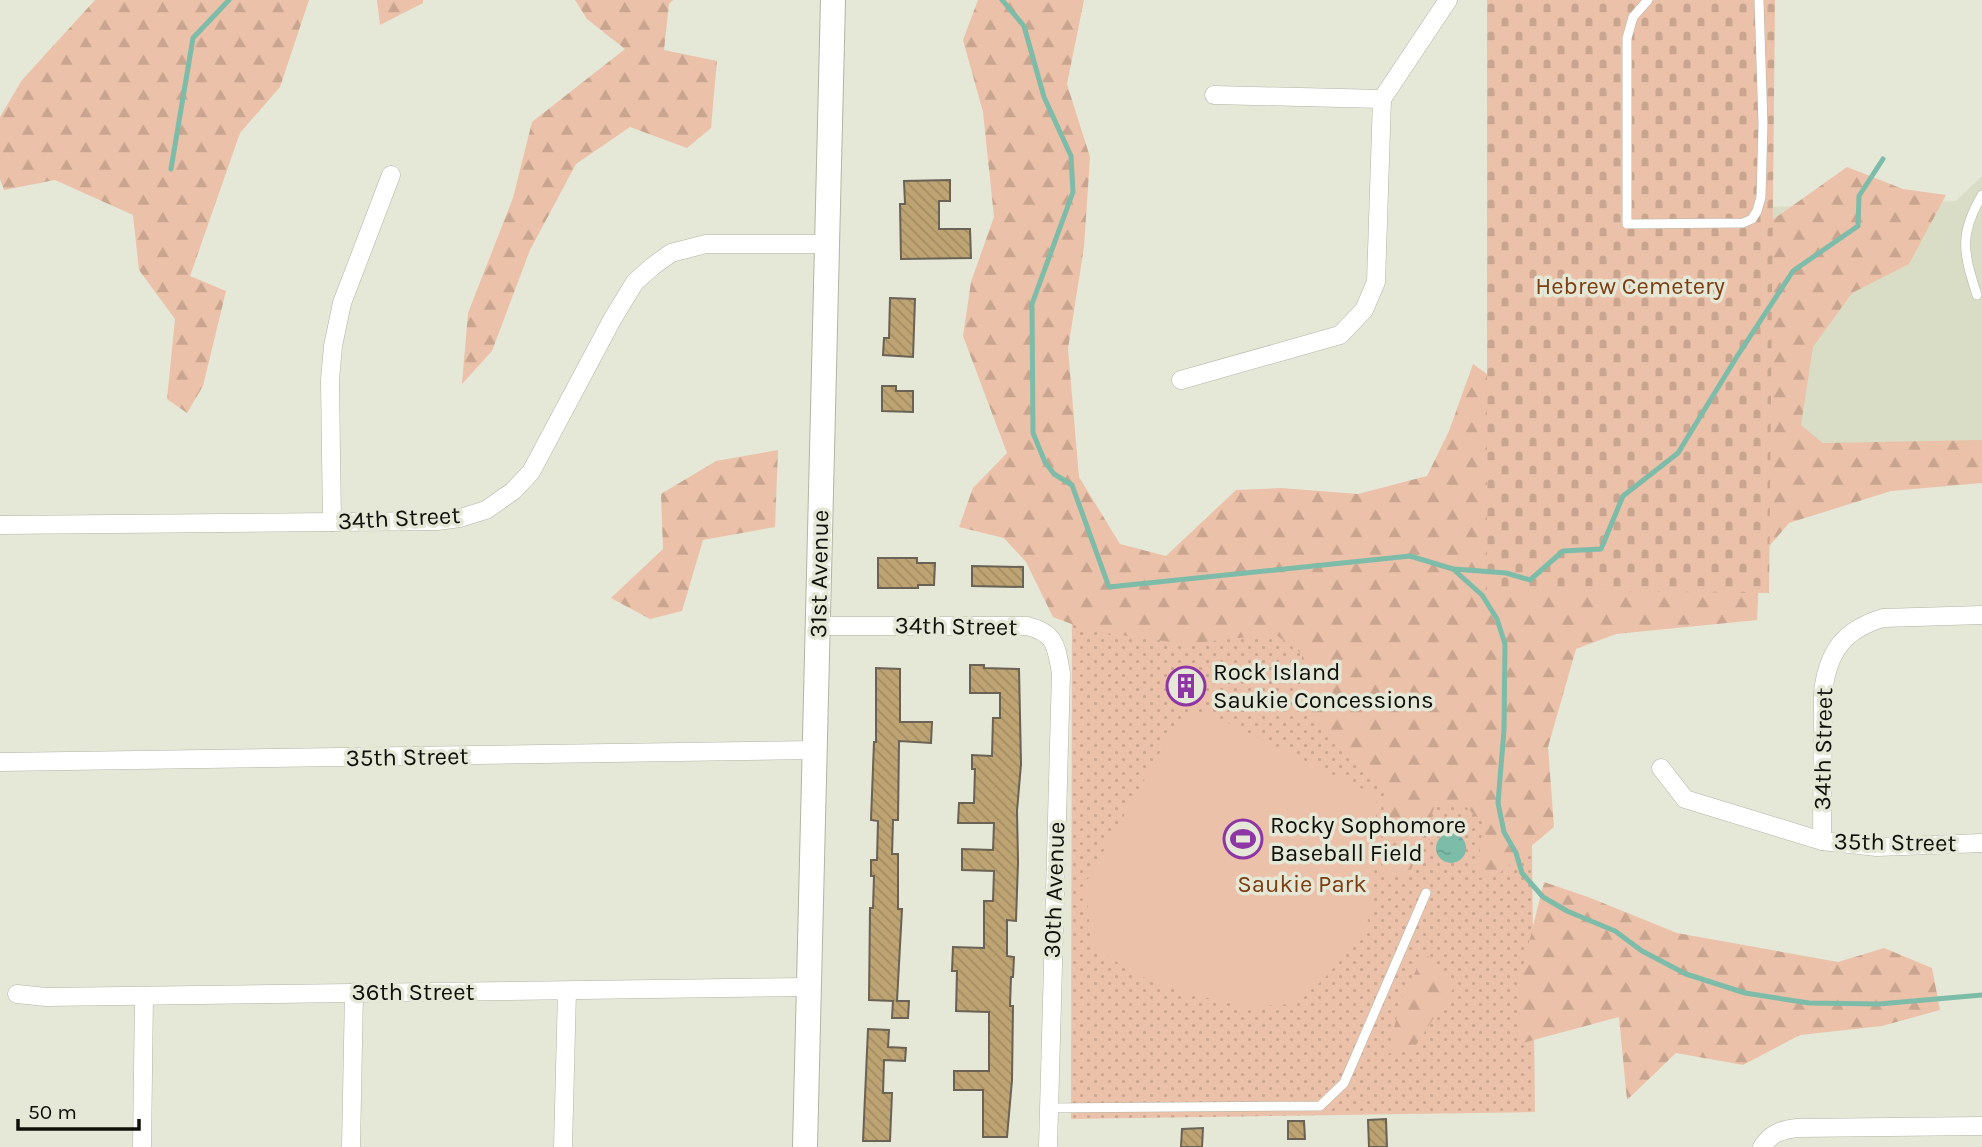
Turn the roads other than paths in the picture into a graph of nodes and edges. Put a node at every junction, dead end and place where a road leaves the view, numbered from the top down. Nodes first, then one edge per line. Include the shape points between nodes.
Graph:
1 (833, 0) edge
2 (1448, 0) edge
3 (1648, 0) edge
4 (1759, 0) edge
5 (1214, 95) dead end
6 (1382, 99) junction
7 (391, 175) dead end
8 (1982, 195) edge
9 (827, 244) junction
10 (1977, 295) dead end
11 (1181, 380) dead end
12 (332, 522) junction
13 (0, 525) edge
14 (1982, 615) edge
15 (818, 626) junction
16 (1050, 635) joint
17 (815, 750) junction
18 (0, 762) edge
19 (1661, 768) dead end
20 (1822, 841) junction
21 (1982, 843) edge
22 (1426, 893) dead end
23 (808, 987) junction
24 (567, 991) junction
25 (354, 992) junction
26 (17, 994) dead end
27 (144, 996) junction
28 (1048, 1108) junction
29 (1982, 1126) edge
30 (142, 1147) edge
31 (351, 1147) edge
32 (563, 1147) edge
33 (805, 1147) edge
34 (1048, 1147) edge
35 (1762, 1147) edge

1 - 9 street, 31st Avenue
2 - 6 street
3 - 4 lane via 1633,18 1627,38 1627,224 1744,223 1757,211 1763,125
5 - 6 street
6 - 11 street via 1376,282 1364,310 1340,335
7 - 12 street via 342,303 333,345
8 - 10 lane via 1969,216 1964,237
9 - 12 street, 34th Street via 706,243 671,253 635,282 531,472 507,495 486,510 460,518
9 - 15 street, 31st Avenue
12 - 13 street, 34th Street
14 - 20 street, 34th Street via 1883,618 1853,631 1831,657 1823,692
15 - 16 street, 34th Street via 1027,626
15 - 17 street, 31st Avenue
16 - 28 street, 30th Avenue via 1061,673
17 - 18 street, 35th Street
17 - 23 street, 31st Avenue
19 - 20 street, 35th Street via 1685,799
20 - 21 street, 35th Street via 1877,847
22 - 28 lane via 1344,1083 1320,1106
23 - 24 street, 36th Street
23 - 33 street, 31st Avenue
24 - 25 street, 36th Street
24 - 32 street
25 - 27 street, 36th Street
25 - 31 street
26 - 27 street, 36th Street
27 - 30 street
28 - 34 street, 30th Avenue
29 - 35 street via 1797,1128 1771,1135

